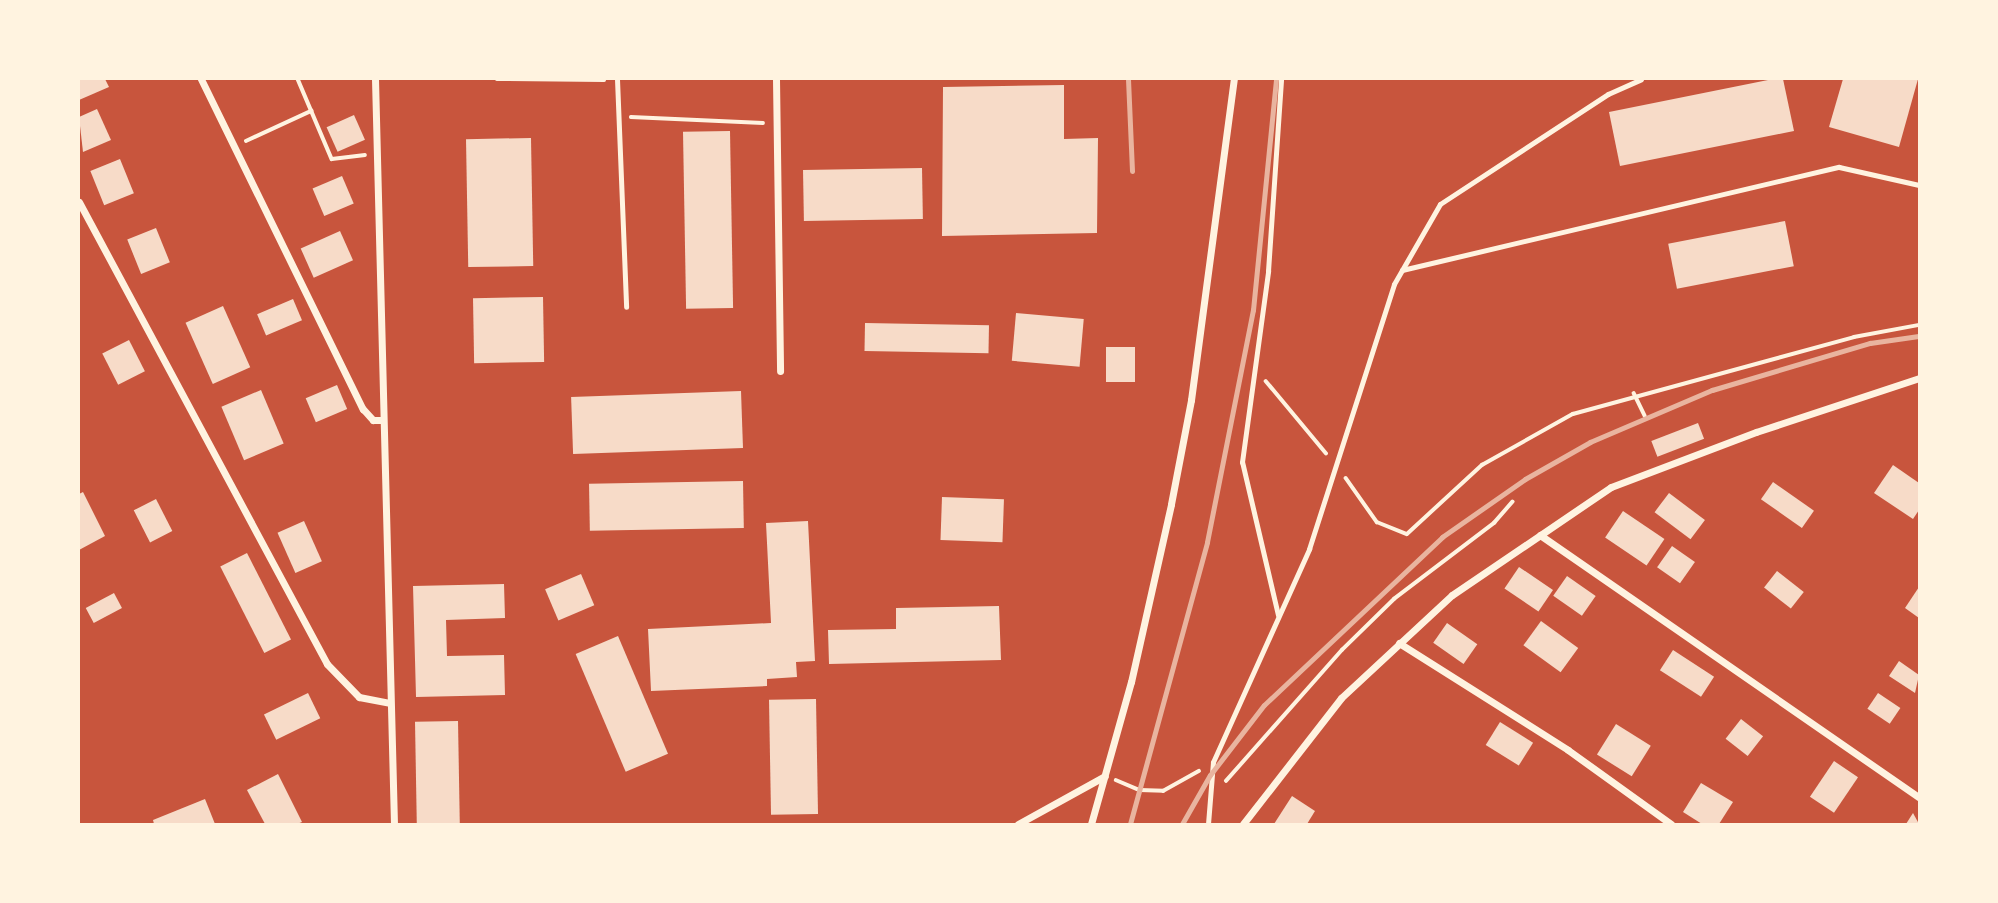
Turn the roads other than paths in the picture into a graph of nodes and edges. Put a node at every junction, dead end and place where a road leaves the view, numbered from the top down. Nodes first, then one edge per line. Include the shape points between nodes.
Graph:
1 (201, 79) edge
2 (375, 79) edge
3 (776, 79) edge
4 (1234, 79) edge
5 (1281, 79) edge
6 (1641, 79) edge
7 (617, 80) edge
8 (1275, 178) junction
9 (1283, 178) dead end
10 (1919, 185) edge
11 (79, 202) edge
12 (1402, 270) junction
13 (626, 307) dead end
14 (780, 371) dead end
15 (1919, 378) edge
16 (383, 420) junction
17 (1539, 536) junction
18 (1278, 615) junction
19 (1399, 643) junction
20 (389, 703) junction
21 (1106, 775) junction
22 (1919, 797) edge
23 (394, 824) edge
24 (1018, 824) edge
25 (1091, 824) edge
26 (1208, 824) edge
27 (1243, 824) edge
28 (1671, 824) edge

1 - 16 street via 363,409 373,420
2 - 16 street
3 - 14 street
4 - 21 street via 1191,400 1131,682
5 - 8 lane
6 - 12 lane via 1608,94 1440,204
7 - 13 lane
8 - 9 lane
8 - 18 lane via 1242,462
10 - 12 lane via 1839,167
11 - 20 street via 327,664 359,697
12 - 18 lane via 1309,549
15 - 17 street via 1611,487
16 - 20 street
17 - 19 street via 1452,595
17 - 22 street
18 - 26 lane via 1213,762
19 - 27 street via 1341,698
19 - 28 street via 1567,750
20 - 23 street
21 - 24 street
21 - 25 street

